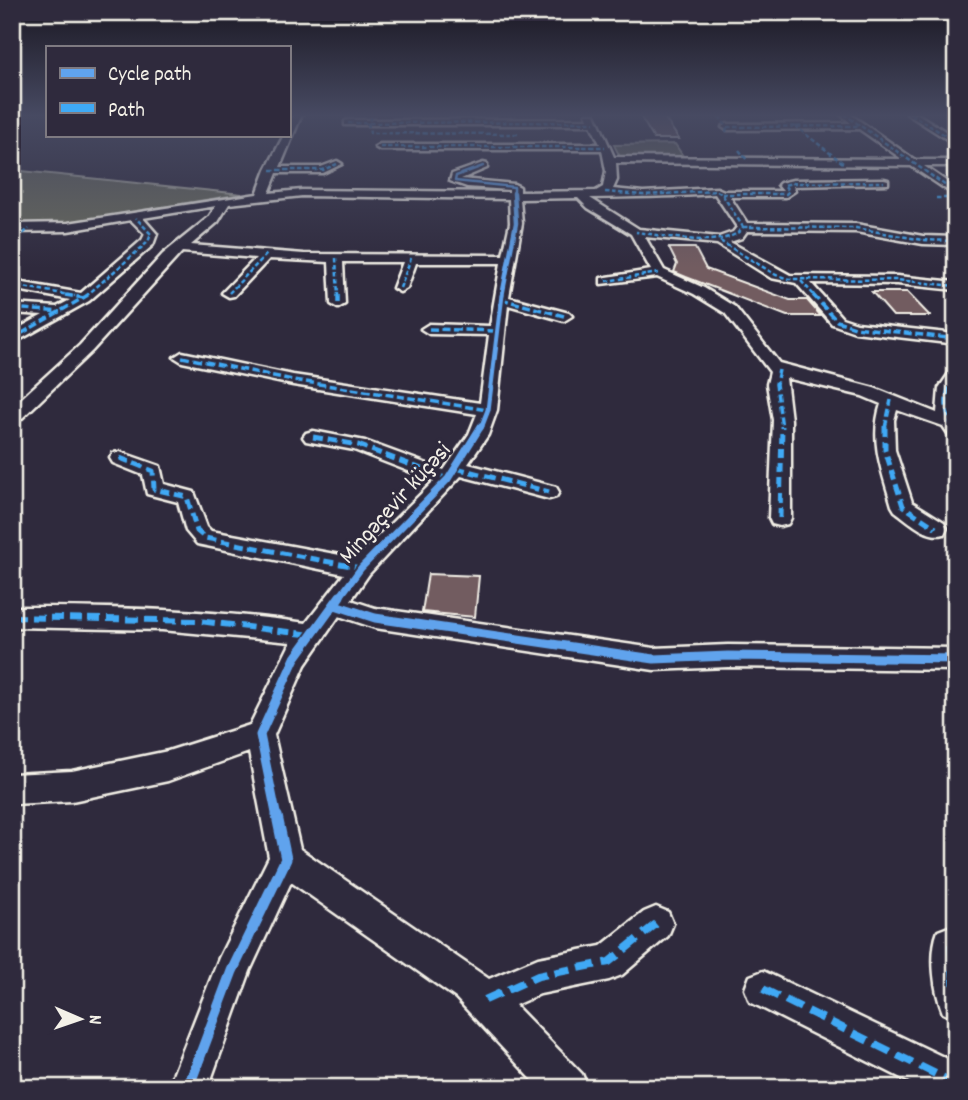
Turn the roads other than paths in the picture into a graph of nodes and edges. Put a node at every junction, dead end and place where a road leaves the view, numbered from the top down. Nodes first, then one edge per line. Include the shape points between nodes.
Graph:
1 (273, 165) edge
2 (334, 165) edge
3 (610, 165) edge
4 (914, 165) edge
5 (483, 166) dead end
6 (271, 170) junction
7 (884, 182) dead end
8 (476, 190) junction
9 (605, 192) junction
10 (722, 194) junction
11 (261, 196) junction
12 (516, 196) junction
13 (582, 196) junction
14 (956, 196) edge
15 (936, 198) dead end
16 (225, 201) junction
17 (136, 218) junction
18 (743, 227) junction
19 (12, 229) edge
20 (29, 229) junction
21 (636, 232) junction
22 (909, 238) junction
23 (720, 241) junction
24 (956, 241) edge
25 (12, 242) edge
26 (182, 248) junction
27 (917, 251) dead end
28 (267, 254) junction
29 (336, 258) junction
30 (411, 258) junction
31 (509, 259) junction
32 (659, 273) junction
33 (606, 281) dead end
34 (801, 281) junction
35 (12, 285) edge
36 (956, 286) edge
37 (400, 288) dead end
38 (229, 293) dead end
39 (84, 298) junction
40 (501, 299) junction
41 (338, 304) dead end
42 (12, 308) edge
43 (60, 312) junction
44 (564, 316) dead end
45 (429, 329) dead end
46 (496, 331) junction
47 (12, 339) edge
48 (956, 339) edge
49 (182, 357) dead end
50 (779, 370) junction
51 (956, 376) edge
52 (891, 400) junction
53 (488, 410) junction
54 (12, 418) edge
55 (953, 425) edge
56 (313, 437) dead end
57 (120, 458) dead end
58 (452, 473) junction
59 (550, 492) dead end
60 (780, 518) dead end
61 (936, 528) dead end
62 (361, 568) junction
63 (335, 605) junction
64 (12, 617) edge
65 (312, 635) junction
66 (956, 659) edge
67 (260, 736) junction
68 (12, 789) edge
69 (286, 859) junction
70 (656, 923) dead end
71 (951, 944) dead end
72 (763, 989) dead end
73 (485, 1000) junction
74 (956, 1000) edge
75 (956, 1084) edge
76 (188, 1088) edge
77 (568, 1088) edge

1 - 6 street
2 - 6 street via 323,170
3 - 9 street via 611,181
4 - 14 street
5 - 8 street via 454,178
6 - 11 street
7 - 10 street via 793,183 784,185 789,191 786,194
8 - 11 street
8 - 12 street
9 - 10 street
9 - 13 street
10 - 18 street
11 - 16 street
12 - 13 street
12 - 31 street, Mingəçevir küçəsi
13 - 21 street
14 - 15 street
16 - 17 street
16 - 26 street via 214,219
17 - 20 street
17 - 39 street via 151,237
18 - 22 street via 846,228 869,238
18 - 23 street via 738,235
19 - 20 street
20 - 25 street
21 - 23 street
21 - 32 street
22 - 24 street
22 - 27 street
23 - 34 street via 776,275
26 - 28 street
26 - 54 street via 168,257 86,348
28 - 29 street
28 - 38 street
29 - 30 street
29 - 41 street
30 - 31 street
30 - 37 street
31 - 40 street, Mingəçevir küçəsi
32 - 33 street
32 - 50 street via 730,310 762,355
34 - 36 street via 897,280
34 - 48 street via 837,321
35 - 39 street
39 - 43 street
40 - 44 street
40 - 46 street, Mingəçevir küçəsi
42 - 43 street
43 - 47 street
45 - 46 street
46 - 53 street, Mingəçevir küçəsi
49 - 53 street via 293,380
50 - 52 street
50 - 60 street
51 - 55 street via 948,383 944,408
52 - 55 street
52 - 61 street via 885,420 886,450 903,506
53 - 58 street, Mingəçevir küçəsi via 478,435
56 - 58 street via 358,444
57 - 62 street via 153,471 154,489 187,496 197,531 205,538
58 - 59 street
58 - 62 street, Mingəçevir küçəsi
62 - 63 street, Mingəçevir küçəsi
63 - 65 street, Mingəçevir küçəsi
63 - 66 street via 375,618 654,659
64 - 65 street via 156,617
65 - 67 street, Mingəçevir küçəsi via 295,658
67 - 68 street via 169,766 72,786
67 - 69 street
69 - 73 street
69 - 76 street via 258,910
70 - 73 street via 609,962 538,976
71 - 74 street
72 - 75 street
73 - 77 street

